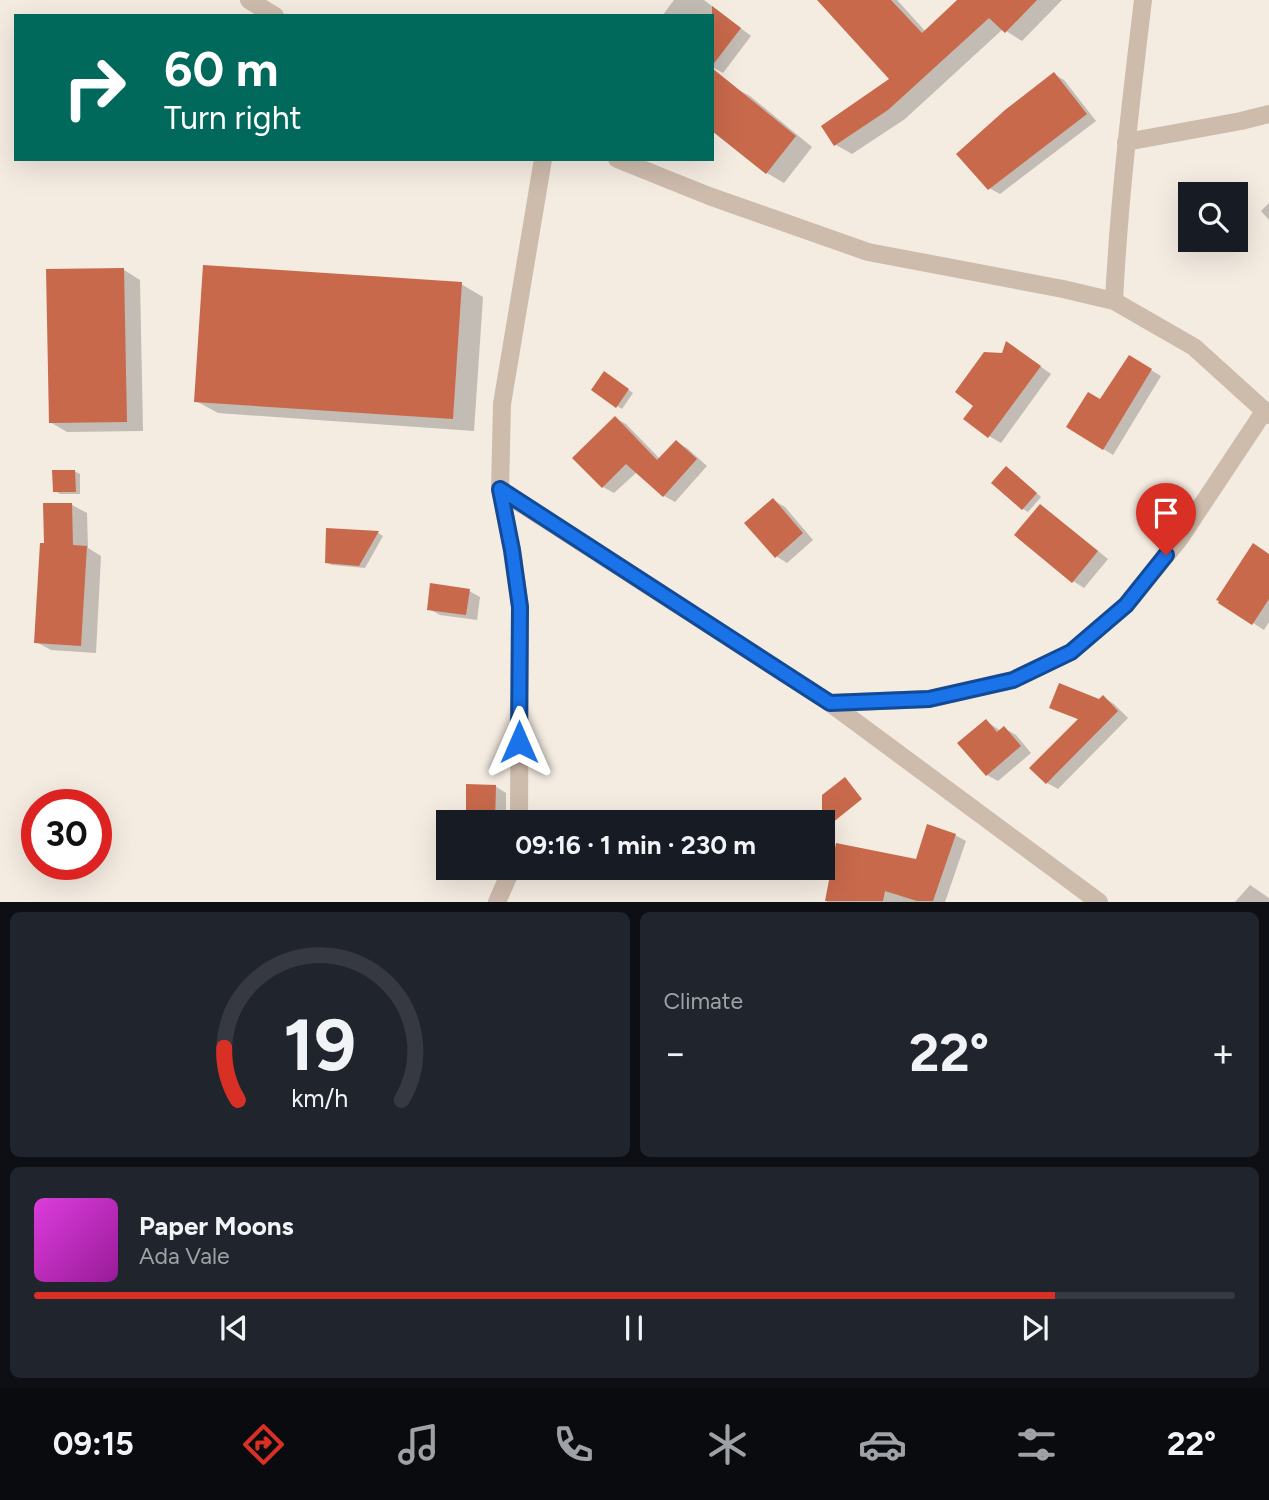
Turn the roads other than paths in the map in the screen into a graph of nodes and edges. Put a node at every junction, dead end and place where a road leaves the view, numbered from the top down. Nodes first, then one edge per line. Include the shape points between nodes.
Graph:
1 (249, 0) edge
2 (1143, 0) edge
3 (272, 14) edge
4 (1269, 114) edge
5 (1126, 142) junction
6 (543, 161) edge
7 (622, 161) edge
8 (1114, 301) junction
9 (1267, 413) edge
10 (500, 489) junction
11 (830, 703) junction
12 (519, 810) edge
13 (507, 880) edge
14 (497, 901) edge
15 (1099, 901) edge

1 - 3 street
2 - 5 street
4 - 5 street
5 - 8 street
6 - 10 street via 502,404
7 - 8 street via 868,252
8 - 9 street via 1194,347
9 - 11 street via 1180,538 1126,605 1071,652 1013,680 929,699
10 - 11 street
10 - 12 street via 520,607
11 - 15 street
13 - 14 street

